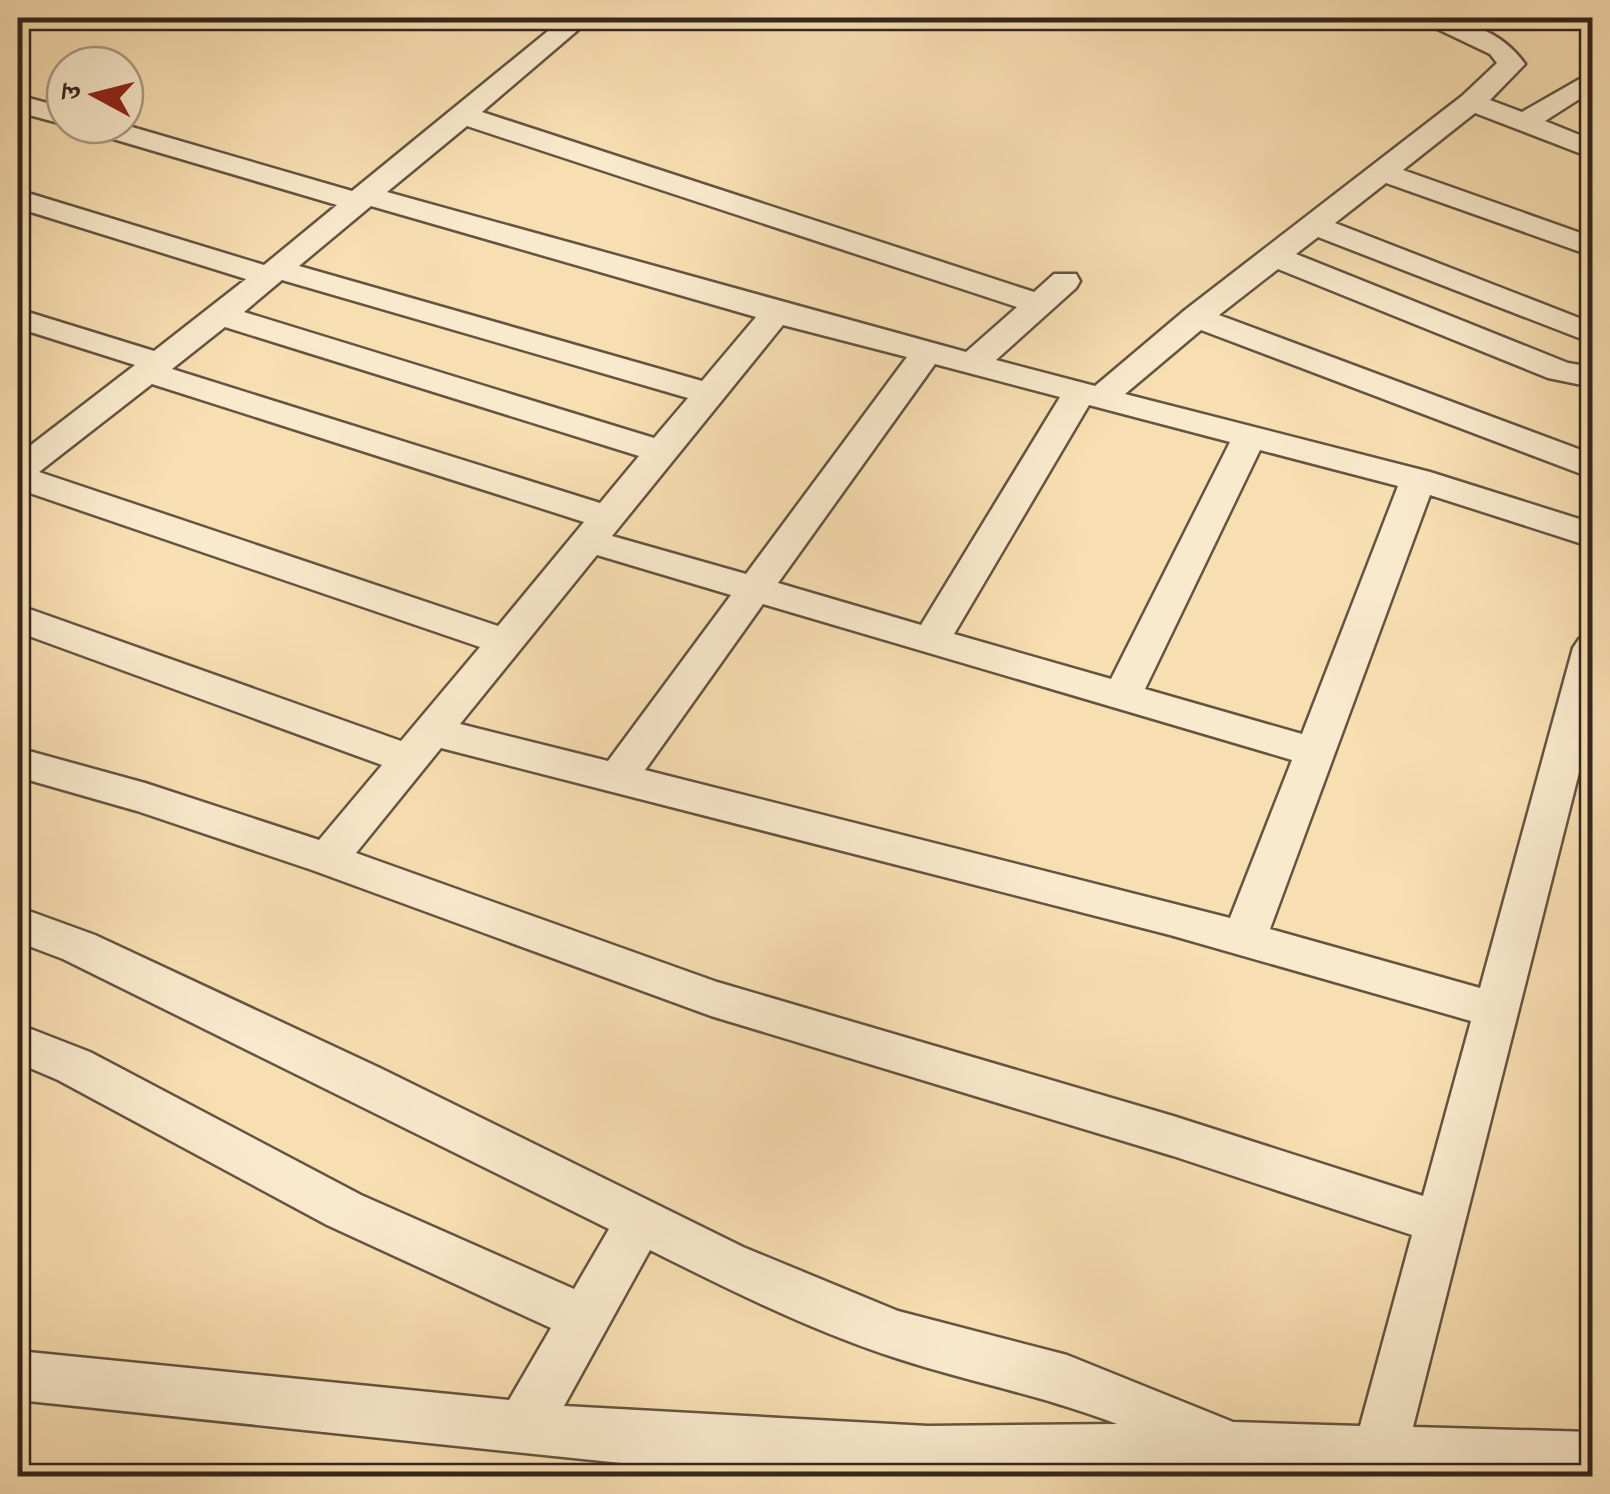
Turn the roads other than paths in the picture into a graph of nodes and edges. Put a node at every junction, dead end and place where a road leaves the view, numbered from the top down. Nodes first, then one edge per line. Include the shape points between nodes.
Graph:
1 (580, 18) edge
2 (1434, 18) edge
3 (1592, 80) edge
4 (1563, 98) junction
5 (1472, 102) junction
6 (18, 104) edge
7 (1592, 110) edge
8 (45, 111) edge
9 (462, 116) junction
10 (1525, 122) junction
11 (145, 139) edge
12 (1592, 150) edge
13 (1382, 172) junction
14 (360, 198) junction
15 (18, 199) edge
16 (1313, 225) junction
17 (1592, 247) edge
18 (1274, 256) junction
19 (272, 273) junction
20 (1065, 281) dead end
21 (1040, 304) junction
22 (776, 313) junction
23 (221, 315) junction
24 (18, 318) edge
25 (1196, 318) junction
26 (1592, 334) edge
27 (927, 352) junction
28 (972, 364) junction
29 (154, 368) junction
30 (1592, 377) edge
31 (710, 394) junction
32 (1090, 395) junction
33 (1250, 436) junction
34 (662, 452) junction
35 (20, 468) edge
36 (1592, 468) edge
37 (1418, 480) junction
38 (598, 530) junction
39 (1592, 536) edge
40 (752, 588) junction
41 (18, 618) edge
42 (931, 640) junction
43 (506, 642) junction
44 (1592, 648) edge
45 (1122, 696) junction
46 (1582, 730) edge
47 (421, 745) junction
48 (1315, 752) junction
49 (18, 763) edge
50 (618, 777) junction
51 (327, 859) junction
52 (18, 924) edge
53 (1244, 939) junction
54 (1498, 1011) junction
55 (18, 1043) edge
56 (640, 1220) junction
57 (1442, 1223) junction
58 (584, 1318) junction
59 (18, 1376) edge
60 (523, 1427) junction
61 (1380, 1452) junction
62 (1592, 1458) edge
63 (1227, 1462) edge
64 (1072, 1463) edge

1 - 9 street
2 - 5 street via 1510,56 1512,64
3 - 4 street
4 - 7 street
4 - 10 street
5 - 10 street
5 - 13 street
6 - 8 street
9 - 14 street
9 - 21 street
10 - 12 street
11 - 14 street
13 - 16 street
13 - 17 street
14 - 19 street
14 - 22 street
15 - 19 street
16 - 18 street
16 - 26 street
18 - 25 street
18 - 30 street via 1560,371
19 - 23 street
19 - 31 street
20 - 21 street
21 - 28 street
22 - 27 street
22 - 31 street
23 - 29 street
23 - 34 street
24 - 29 street
25 - 32 street
25 - 36 street
27 - 28 street
27 - 40 street
28 - 32 street
29 - 35 street
29 - 38 street
31 - 34 street
32 - 33 street
32 - 42 street
33 - 37 street
33 - 45 street
34 - 38 street
35 - 43 street
37 - 39 street
37 - 48 street
38 - 40 street
38 - 43 street
40 - 42 street
40 - 50 street
41 - 47 street
42 - 45 street
43 - 47 street
44 - 46 street
45 - 48 street
46 - 54 street
47 - 50 street
47 - 51 street
48 - 53 street
49 - 51 street
50 - 53 street
51 - 57 street via 712,998
52 - 56 street via 364,1082
53 - 54 street
54 - 57 street
55 - 58 street via 74,1066 344,1210
56 - 58 street
56 - 63 street via 895,1334 1067,1380 1163,1416
57 - 61 street
58 - 60 street
59 - 60 street
60 - 64 street
61 - 62 street
61 - 63 street
63 - 64 street

